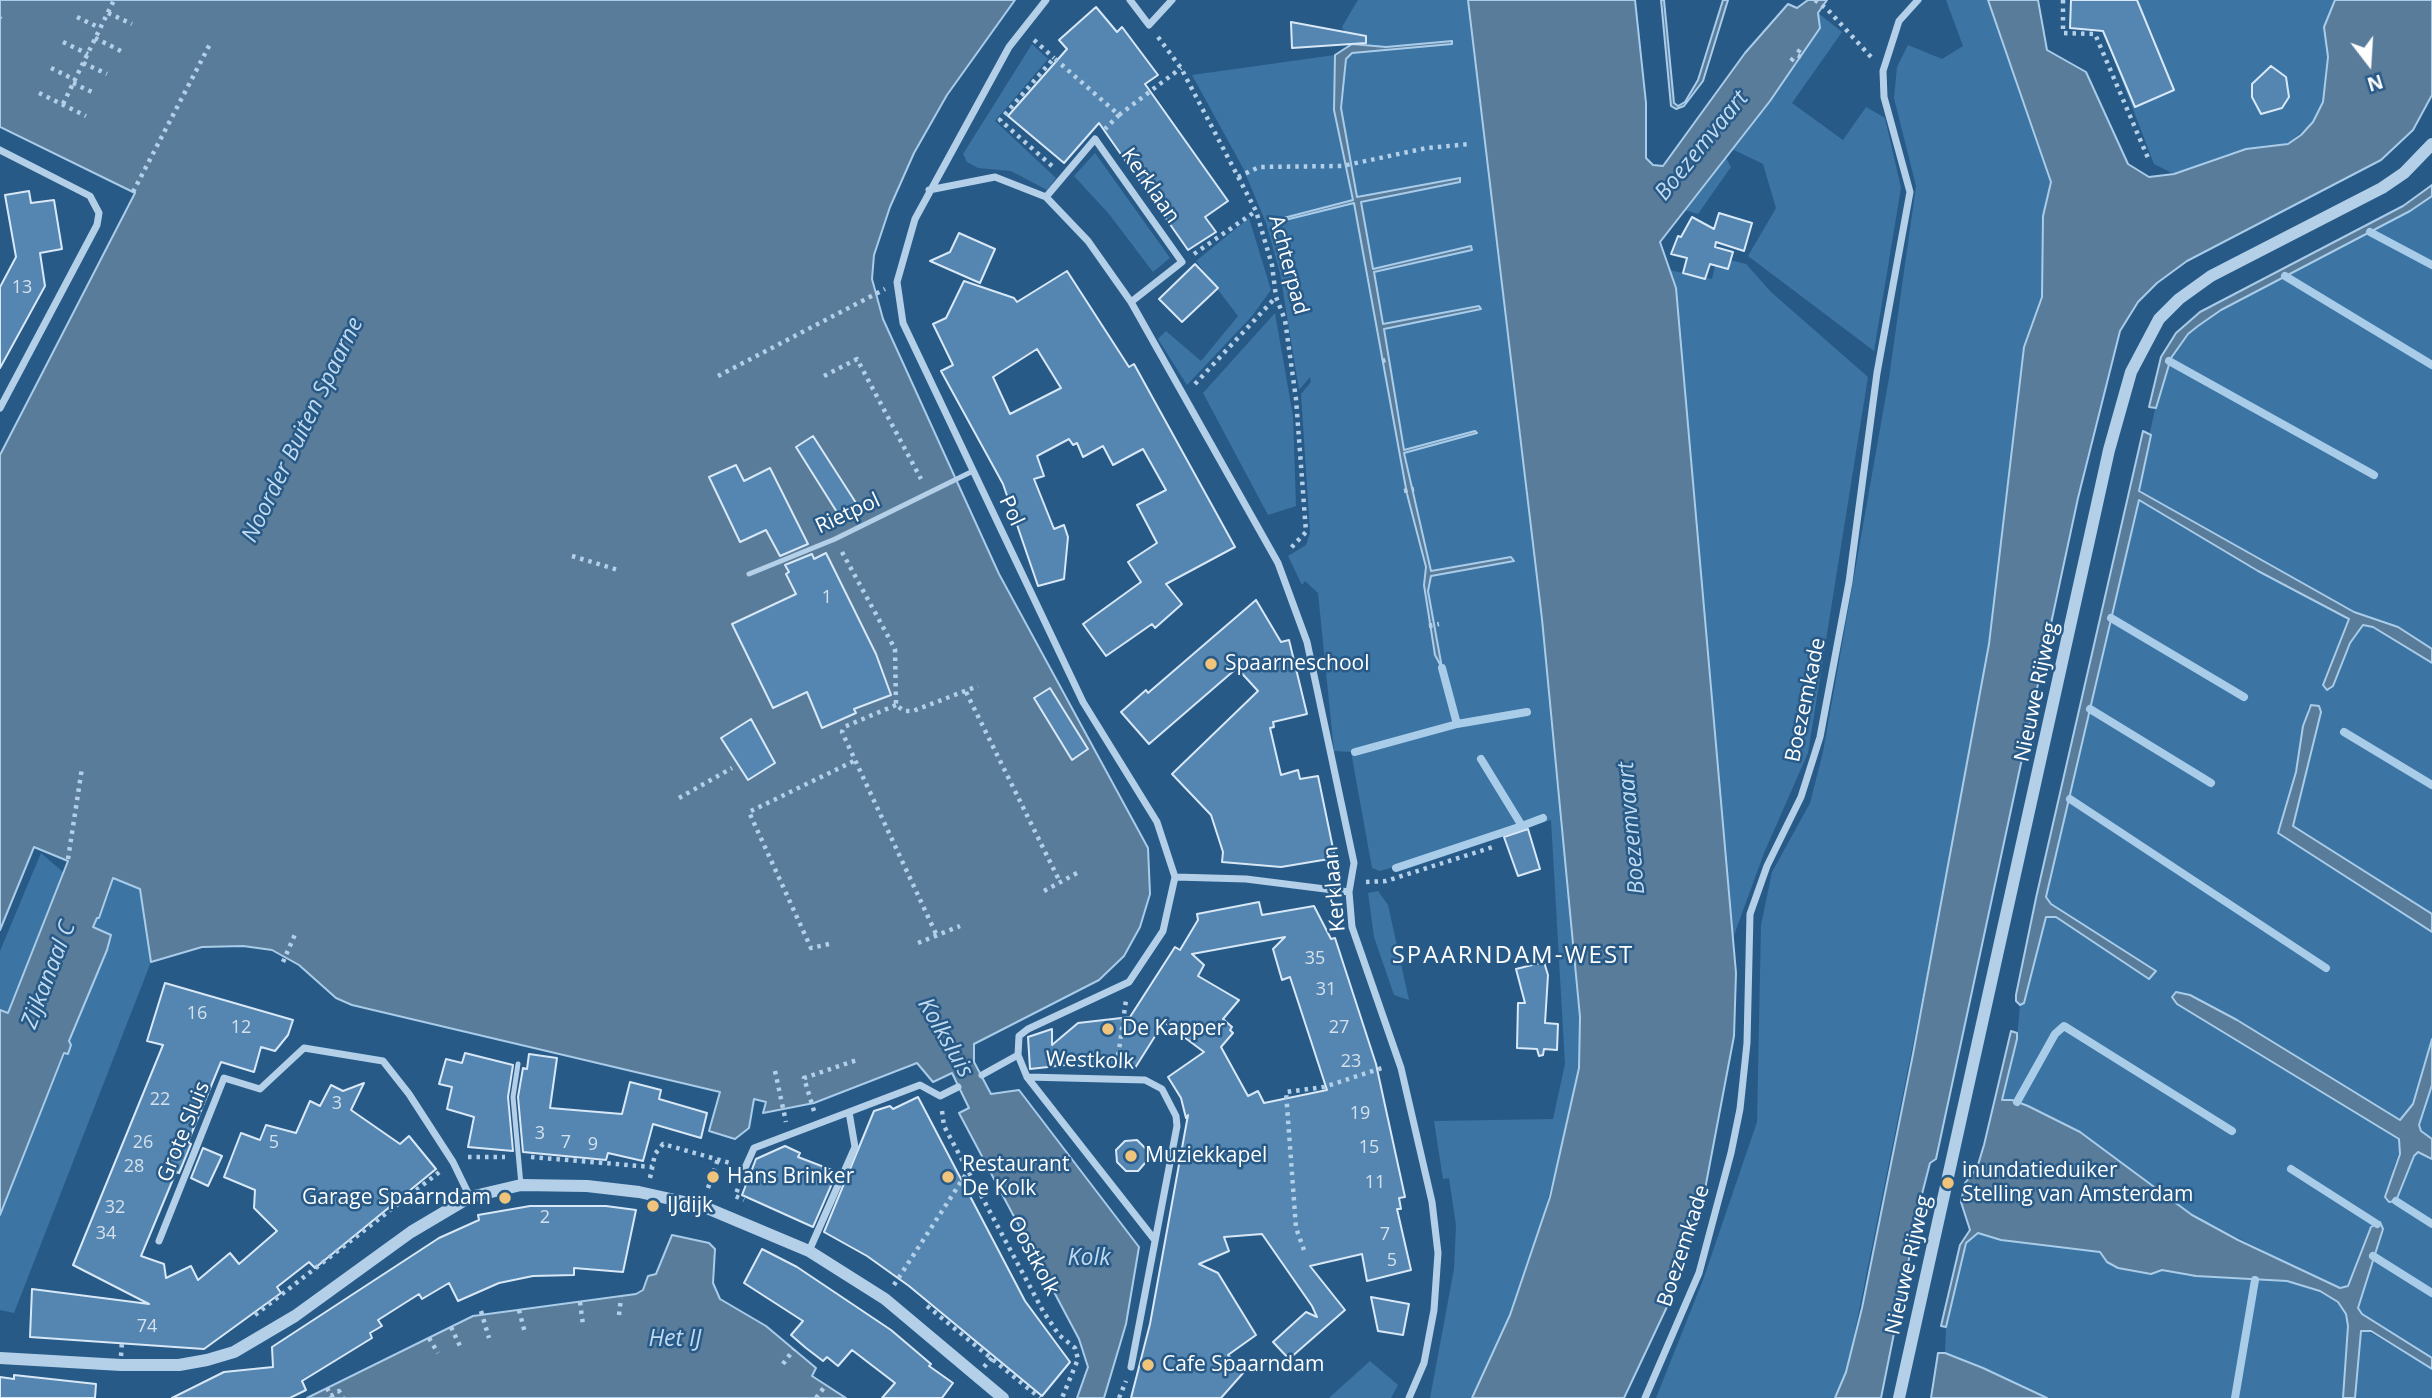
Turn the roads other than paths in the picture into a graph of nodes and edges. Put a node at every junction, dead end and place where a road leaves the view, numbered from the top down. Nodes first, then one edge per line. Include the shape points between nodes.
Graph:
1 (1046, 0) edge
2 (1130, 0) edge
3 (1172, 0) edge
4 (1918, 0) edge
5 (2432, 144) edge
6 (0, 150) edge
7 (929, 190) junction
8 (1046, 197) junction
9 (1132, 302) junction
10 (0, 408) edge
11 (973, 471) junction
12 (749, 574) dead end
13 (1175, 877) junction
14 (1349, 892) junction
15 (1018, 1055) junction
16 (517, 1064) dead end
17 (982, 1075) dead end
18 (1027, 1077) junction
19 (958, 1087) dead end
20 (849, 1112) junction
21 (745, 1168) dead end
22 (521, 1185) junction
23 (470, 1197) junction
24 (1154, 1239) junction
25 (159, 1241) dead end
26 (809, 1251) junction
27 (0, 1358) edge
28 (1131, 1367) dead end
29 (1003, 1398) edge
30 (1409, 1398) edge
31 (1645, 1398) edge
32 (1899, 1398) edge

1 - 7 street, Pol via 1009,47
2 - 3 street via 1149,25
4 - 31 street, Boezemkade via 1899,21 1883,71 1884,97 1910,192 1820,737 1801,797 1767,866 1750,914 1747,1043 1731,1153 1699,1273
5 - 32 street, Nieuwe Rijweg via 2382,188 2211,276 2179,299 2159,319 2131,372 2109,450
6 - 10 street via 90,196 99,213 97,225
7 - 8 street, Kerklaan via 995,177
7 - 11 street, Pol via 897,282 903,323
8 - 9 street, Kerklaan via 1088,241
8 - 9 street, Kerklaan via 1095,139 1182,262
9 - 14 street, Kerklaan via 1278,563 1307,642 1354,863
11 - 12 lane, Rietpol via 835,539
11 - 13 street, Pol via 1083,702 1157,822
13 - 14 street via 1246,879
13 - 15 street via 1163,930 1129,982 1021,1032
14 - 30 street, Kerklaan via 1352,927 1400,1062 1432,1202 1438,1253 1434,1310 1424,1363
15 - 17 street
15 - 18 street, Westkolk
16 - 22 lane via 513,1097
18 - 24 street, Westkolk
18 - 24 street, Westkolk via 1116,1077 1154,1084 1169,1098 1177,1126
19 - 20 street via 940,1096 920,1085
20 - 21 street via 754,1148
20 - 26 street via 855,1147
22 - 23 street
22 - 26 street via 639,1192 702,1206
23 - 25 street, Grote Sluis via 453,1161 383,1061 304,1048 260,1089 224,1078
23 - 27 street via 234,1352 179,1365
24 - 28 street, Westkolk
26 - 29 street via 885,1299

